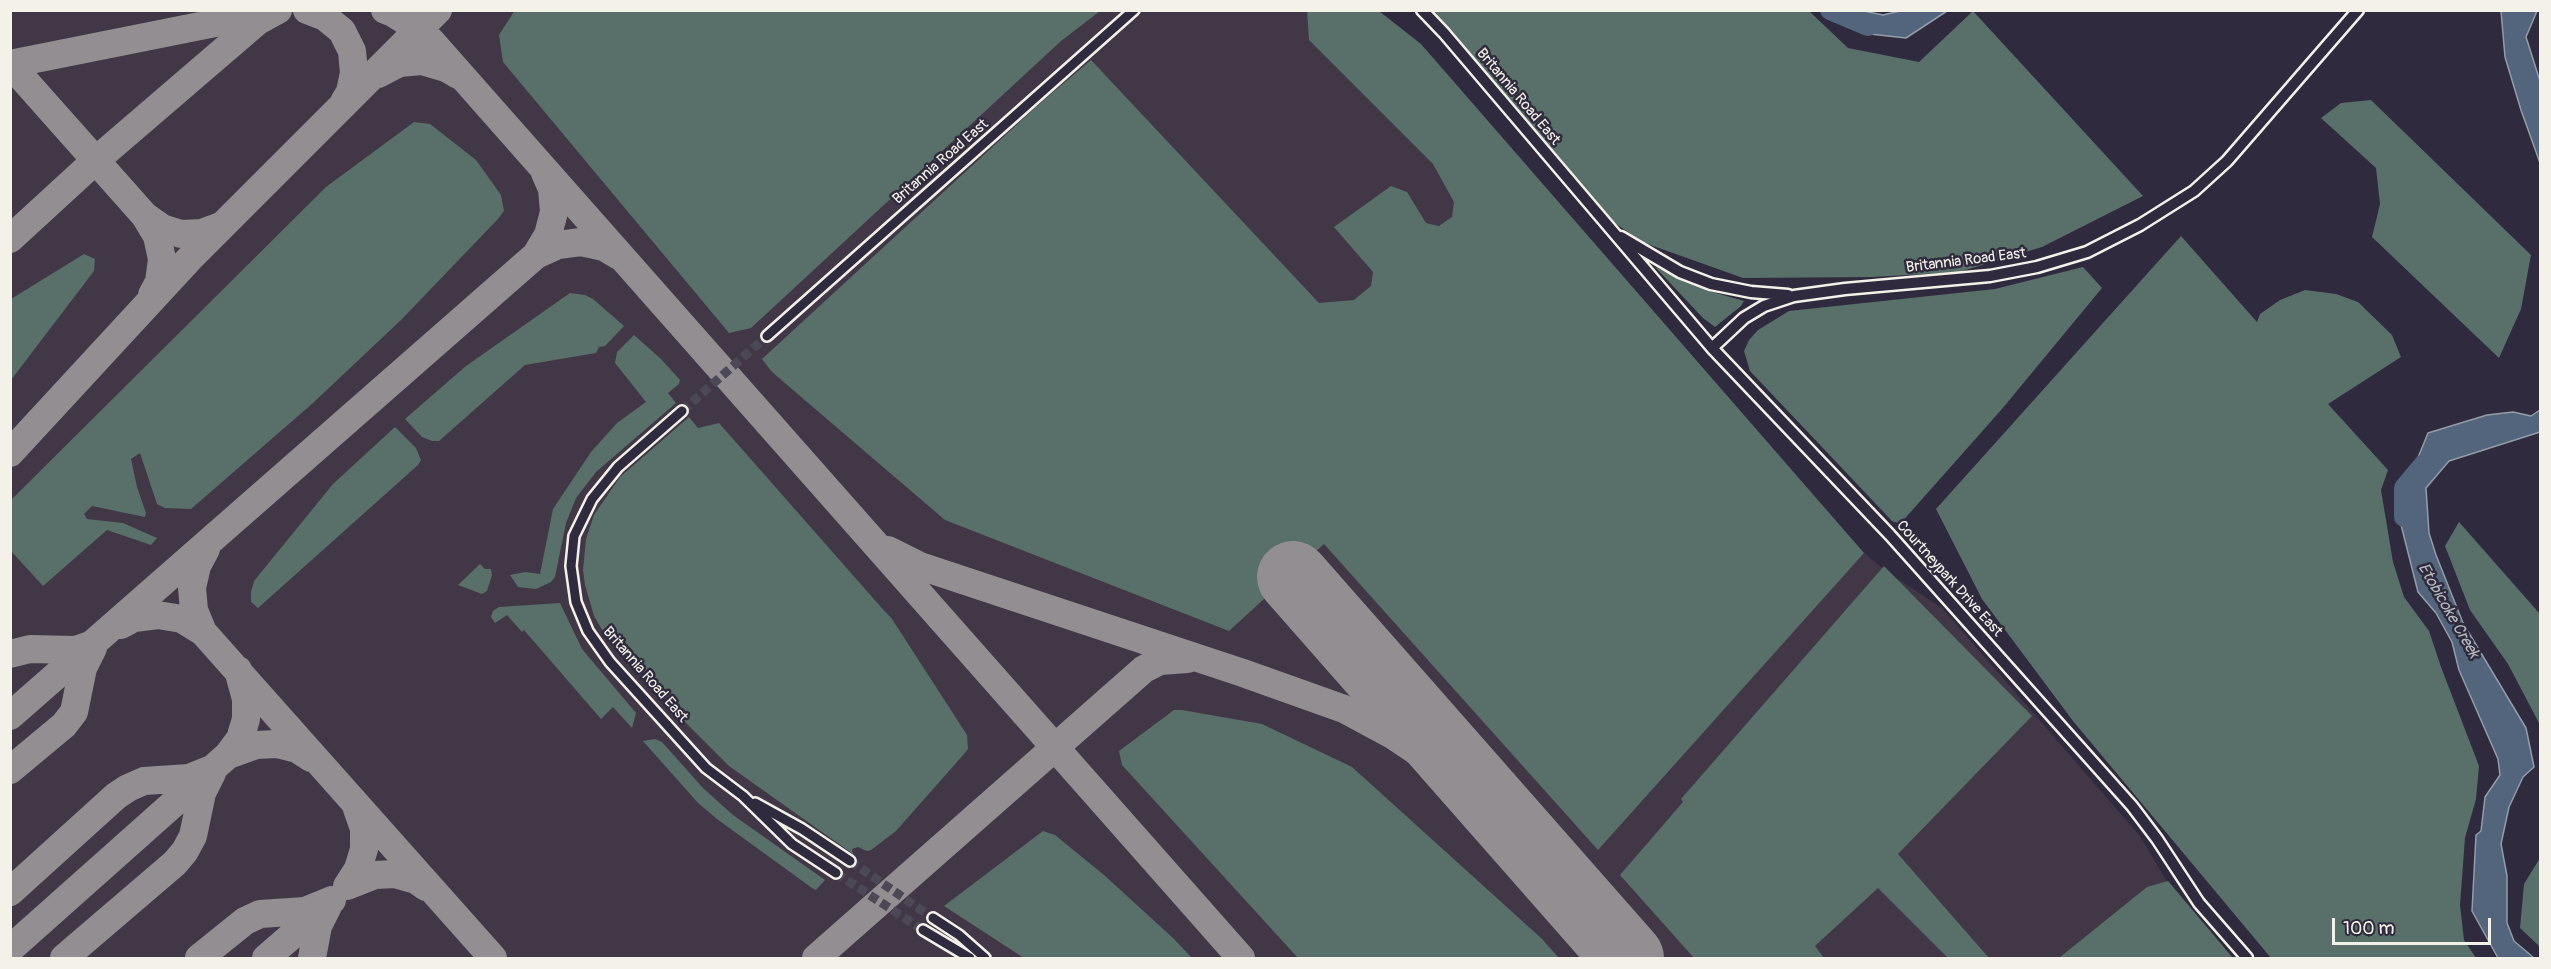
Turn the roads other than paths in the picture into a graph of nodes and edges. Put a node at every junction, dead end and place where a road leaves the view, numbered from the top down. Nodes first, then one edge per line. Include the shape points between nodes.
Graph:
1 (1134, 10) edge
2 (1422, 10) edge
3 (2358, 10) edge
4 (1613, 232) junction
5 (1794, 296) junction
6 (767, 336) tunnel mouth
7 (1712, 348) junction
8 (682, 411) tunnel mouth
9 (743, 796) junction
10 (850, 861) tunnel mouth
11 (836, 873) tunnel mouth
12 (933, 918) tunnel mouth
13 (923, 930) tunnel mouth
14 (969, 958) edge
15 (985, 958) edge
16 (2247, 958) edge

1 - 6 street, Britannia Road East
2 - 4 street, Britannia Road East
3 - 5 street, Britannia Road East via 2227,161 2194,191 2087,252 1990,276
4 - 5 street via 1680,272 1711,284
4 - 7 street, Courtneypark Drive East
5 - 7 street, Britannia Road East via 1744,318
7 - 16 street, Courtneypark Drive East via 1890,535 2132,806 2199,903
8 - 9 street, Britannia Road East via 618,467 592,499 574,536 571,566 576,602 588,631 610,662 706,768
9 - 10 street, Britannia Road East
9 - 11 street, Britannia Road East via 792,844
12 - 15 street
13 - 14 street

